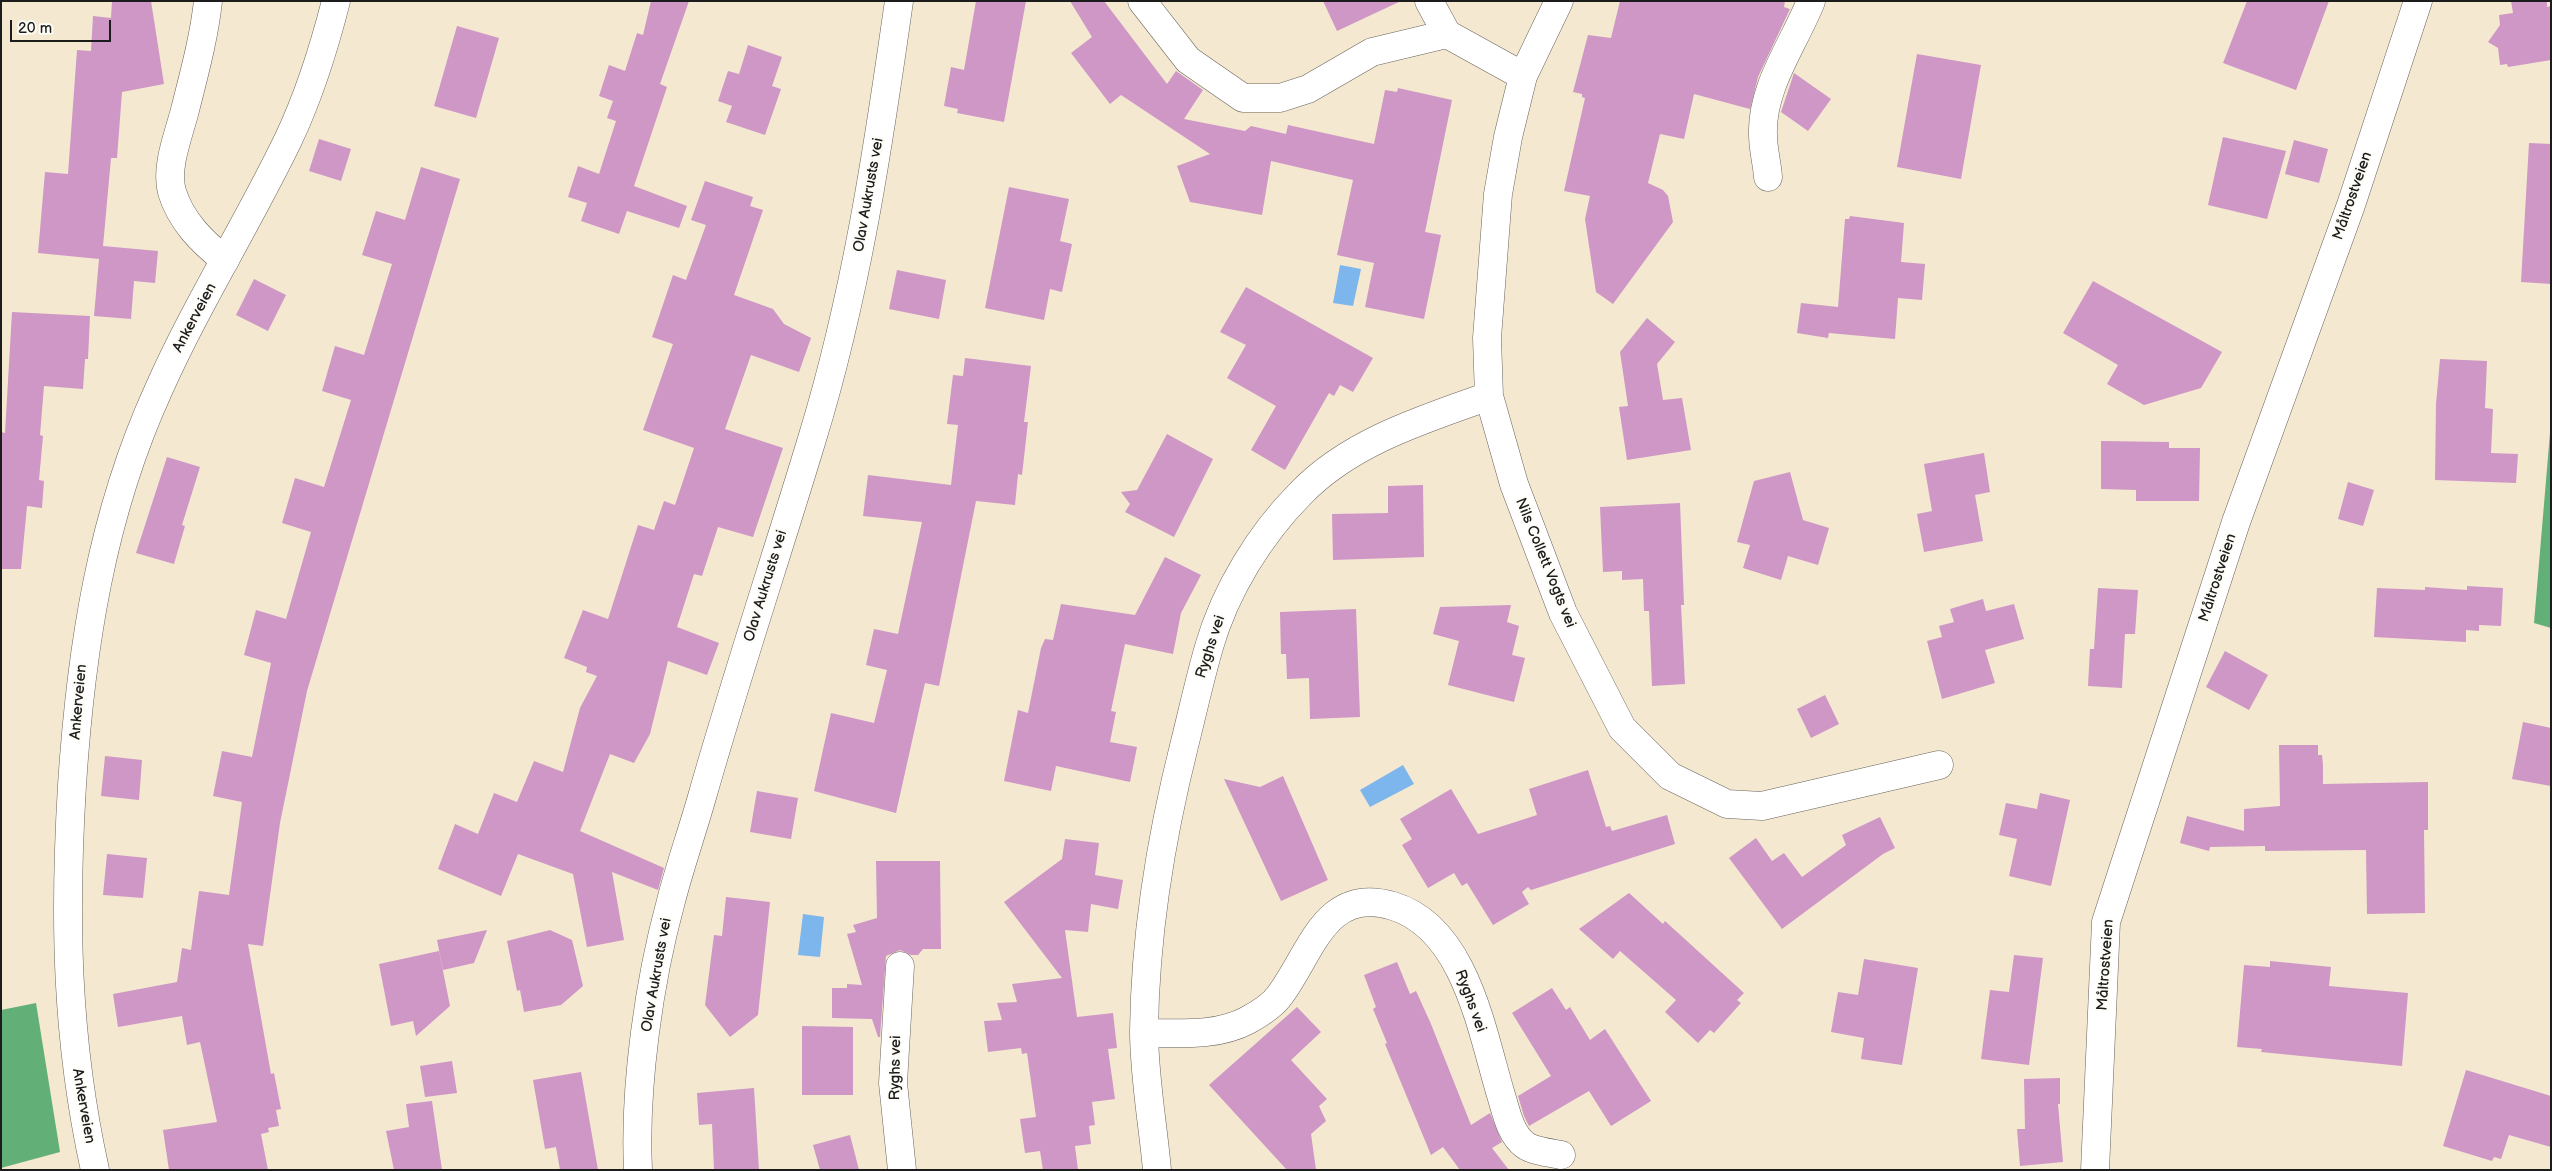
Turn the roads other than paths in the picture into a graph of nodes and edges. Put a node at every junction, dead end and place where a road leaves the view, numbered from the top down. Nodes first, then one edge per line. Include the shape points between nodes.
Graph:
1 (208, 1) edge
2 (336, 1) edge
3 (899, 1) edge
4 (1142, 1) edge
5 (1429, 1) edge
6 (1559, 1) edge
7 (1811, 1) edge
8 (2418, 1) edge
9 (1447, 34) junction
10 (1523, 76) junction
11 (1768, 177) dead end
12 (226, 260) junction
13 (1489, 396) junction
14 (1940, 765) dead end
15 (900, 966) dead end
16 (1144, 1033) junction
17 (1561, 1155) dead end
18 (95, 1170) edge
19 (638, 1170) edge
20 (902, 1170) edge
21 (1157, 1170) edge
22 (2095, 1170) edge

1 - 12 street via 202,40 171,167 172,191 190,228
2 - 12 street, Ankerveien via 312,80 288,139
3 - 19 street, Olav Aukrusts vei via 864,232 842,331 813,436 728,705 661,945 638,1103
4 - 9 street via 1188,60 1243,98 1280,98 1308,89 1372,52
5 - 9 street
6 - 10 street, Nils Collett Vogts vei
7 - 11 street via 1770,89 1763,134
8 - 22 street, Måltrostveien via 2350,205 2236,522 2106,922
9 - 10 street
10 - 13 street, Nils Collett Vogts vei via 1498,194 1486,338
12 - 18 street, Ankerveien via 177,351 142,428 102,552 84,649 71,808 66,946 75,1062
13 - 14 street, Nils Collett Vogts vei via 1514,484 1562,613 1622,728 1670,776 1727,804 1762,806
13 - 16 street, Ryghs vei via 1412,424 1370,444 1330,469 1301,492 1244,569 1209,646 1172,794 1158,866 1148,954
15 - 20 street, Ryghs vei via 893,1083
16 - 17 street, Ryghs vei via 1195,1034 1247,1021 1279,996 1317,932 1333,915 1350,906 1372,903 1394,906 1433,931 1456,962 1470,992 1510,1124 1525,1145
16 - 21 street, Ryghs vei

